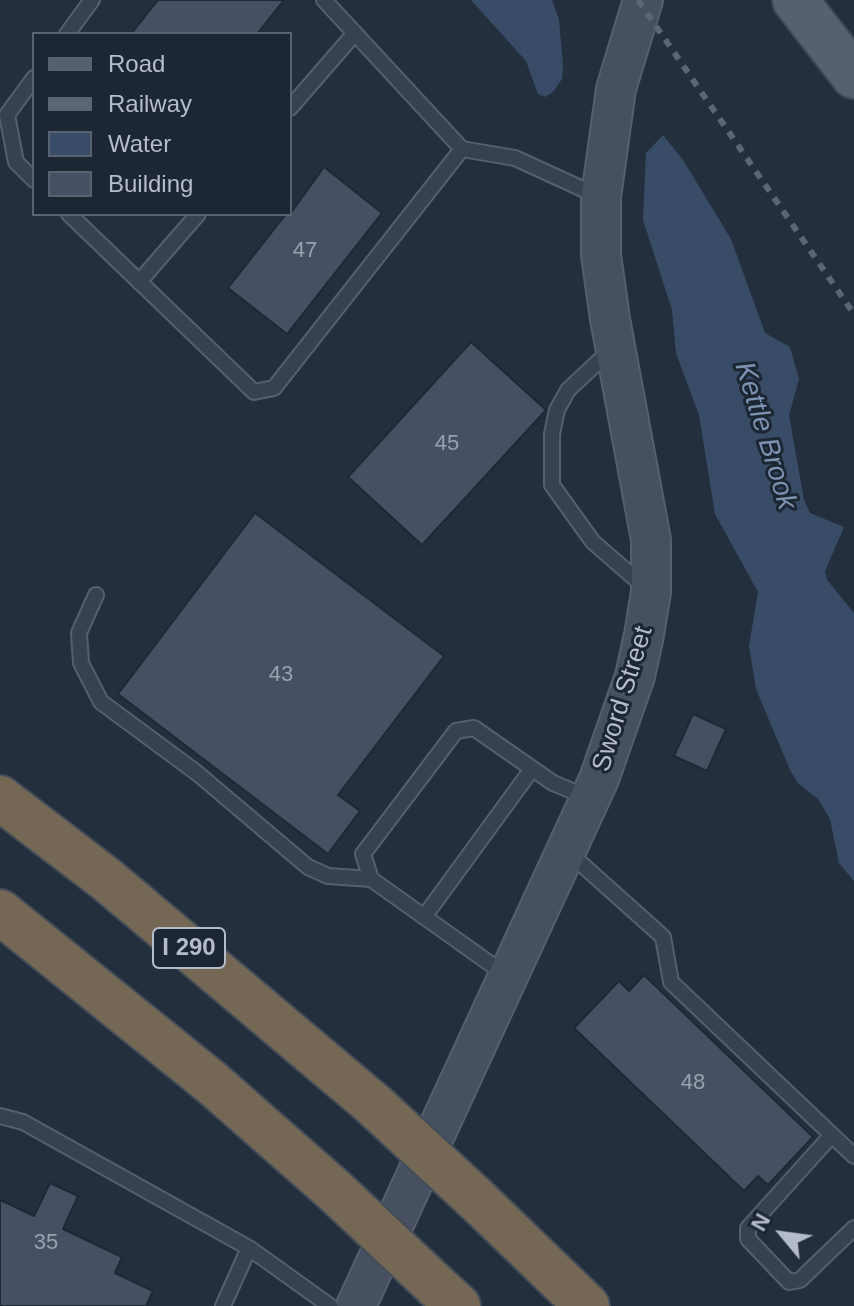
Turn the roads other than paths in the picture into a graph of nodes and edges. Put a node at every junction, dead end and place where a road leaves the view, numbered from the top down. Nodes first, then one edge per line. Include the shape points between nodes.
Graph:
1 (92, 0) edge
2 (324, 0) edge
3 (643, 0) edge
4 (795, 0) edge
5 (68, 32) edge
6 (355, 33) junction
7 (844, 57) edge
8 (32, 81) edge
9 (292, 106) edge
10 (462, 149) junction
11 (32, 178) edge
12 (601, 197) junction
13 (71, 216) edge
14 (196, 216) edge
15 (139, 282) junction
16 (616, 345) junction
17 (651, 592) junction
18 (96, 595) dead end
19 (532, 769) junction
20 (0, 798) edge
21 (591, 798) junction
22 (566, 851) junction
23 (371, 879) junction
24 (0, 912) edge
25 (424, 917) junction
26 (509, 977) junction
27 (0, 1116) edge
28 (831, 1136) junction
29 (854, 1156) edge
30 (854, 1228) edge
31 (249, 1248) junction
32 (447, 1296) edge
33 (223, 1306) edge
34 (330, 1306) edge
35 (356, 1306) edge
36 (587, 1306) edge

1 - 5 lane
2 - 6 lane
3 - 12 street, Sword Street via 616,89
4 - 7 main road
6 - 9 lane
6 - 10 lane
8 - 11 lane via 7,115 16,162
10 - 12 lane via 515,158
10 - 15 lane via 274,388 254,392
12 - 16 street, Sword Street via 601,255
13 - 15 lane
14 - 15 lane
16 - 17 street, Sword Street via 646,497
16 - 17 lane via 568,390 557,410 552,485 593,542
17 - 21 street, Sword Street via 635,676
18 - 23 lane via 79,633 81,663 101,702 197,773 308,867 328,876
19 - 21 lane
19 - 23 lane via 474,728 456,731 363,854
19 - 25 lane
20 - 36 highway, I 290, bridge via 106,879 373,1104
21 - 22 street, Sword Street
22 - 26 street, Sword Street
22 - 28 lane via 663,937 671,982
23 - 25 lane
24 - 32 highway, bridge via 211,1082
25 - 26 lane
26 - 35 street, Sword Street
27 - 31 lane via 23,1122
28 - 29 lane
28 - 30 lane via 748,1228 748,1239 789,1282 800,1280
31 - 33 lane
31 - 34 lane

